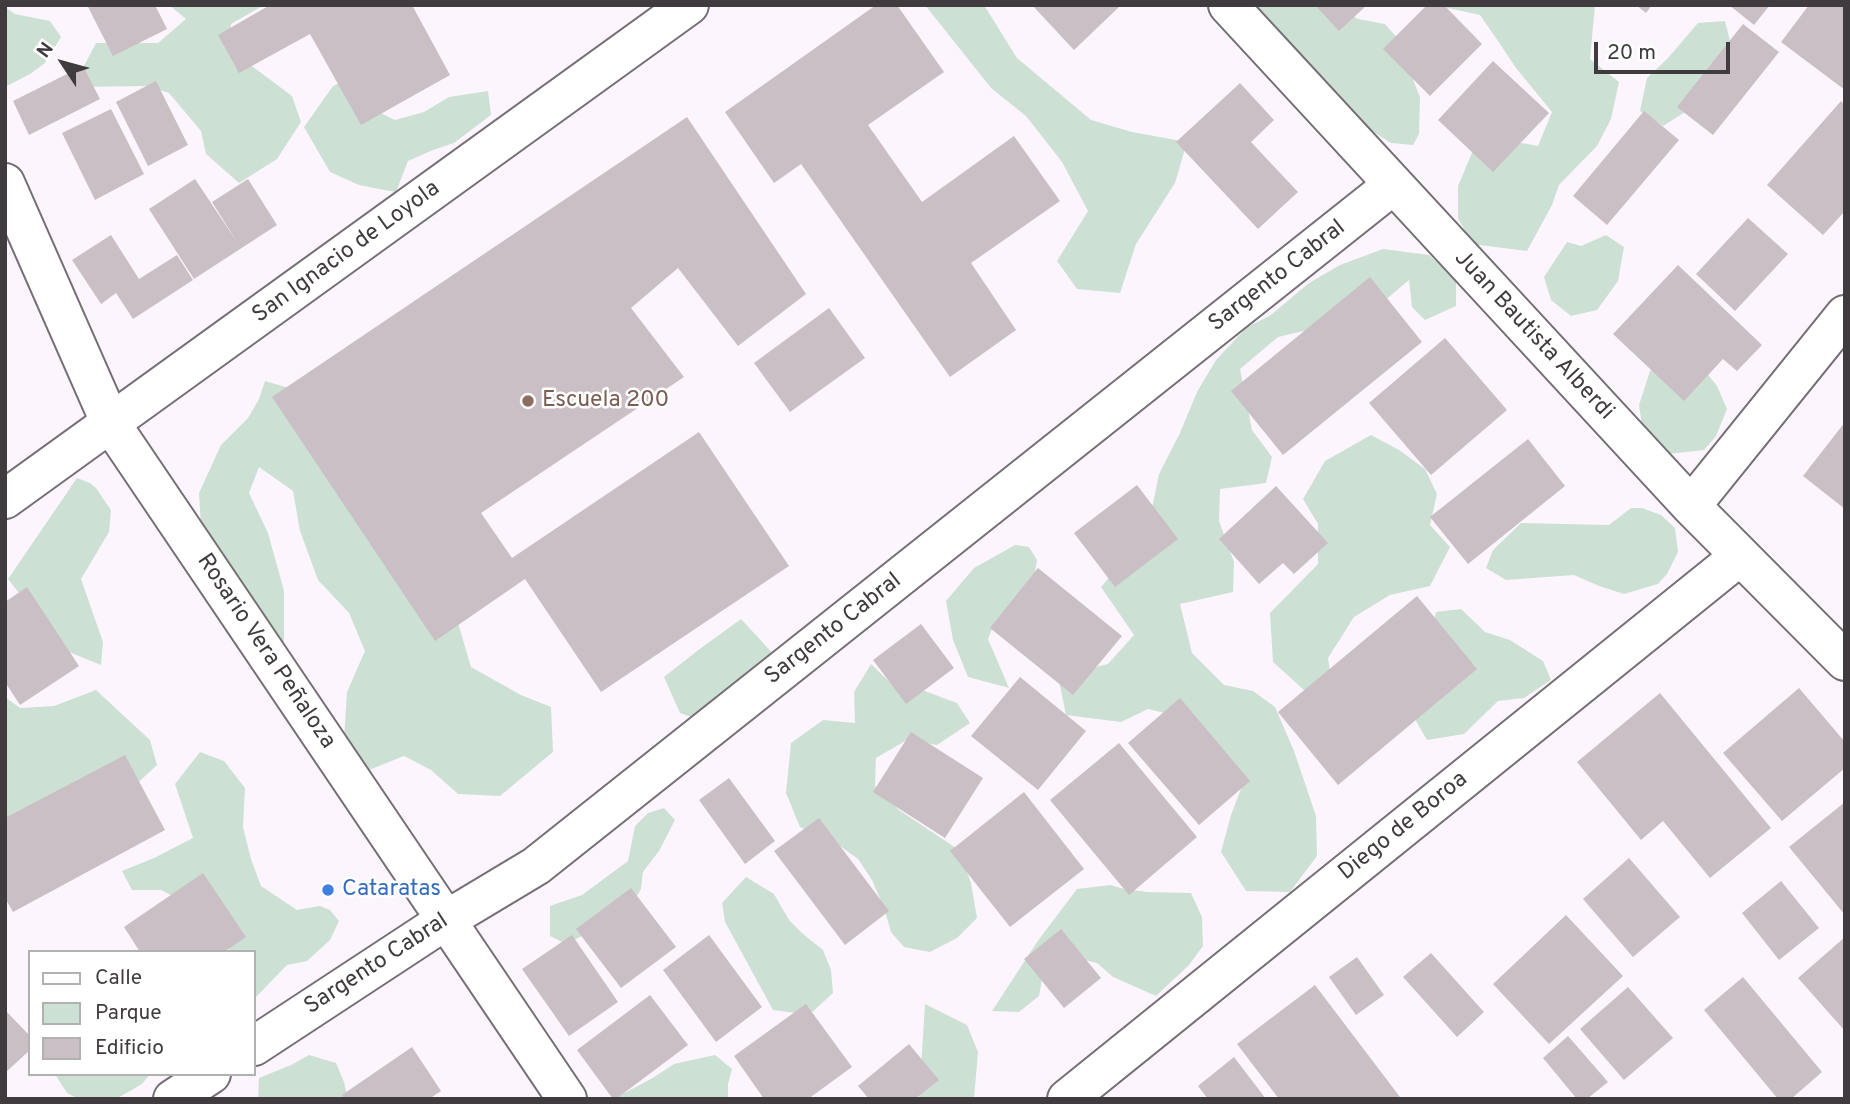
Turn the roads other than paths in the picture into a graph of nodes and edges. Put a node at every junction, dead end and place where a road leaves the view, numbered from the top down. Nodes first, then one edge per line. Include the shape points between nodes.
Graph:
1 (689, 5) edge
2 (1228, 5) edge
3 (5, 183) edge
4 (1393, 185) junction
5 (1845, 315) edge
6 (111, 424) junction
7 (5, 499) edge
8 (1691, 506) junction
9 (1740, 556) junction
10 (1845, 661) edge
11 (446, 920) junction
12 (256, 1045) edge
13 (208, 1076) edge
14 (173, 1099) edge
15 (567, 1099) edge
16 (1068, 1099) edge

1 - 6 street, San Ignacio de Loyola
2 - 4 street, Juan Bautista Alberdi
3 - 6 street, Rosario Vera Peñaloza
4 - 8 street, Juan Bautista Alberdi
4 - 11 street, Sargento Cabral via 536,866
5 - 8 street
6 - 7 street, San Ignacio de Loyola
6 - 11 street, Rosario Vera Peñaloza
8 - 9 street, Juan Bautista Alberdi
9 - 10 street, Juan Bautista Alberdi
9 - 16 street, Diego de Boroa
11 - 12 street, Sargento Cabral
11 - 15 street, Rosario Vera Peñaloza
13 - 14 street

